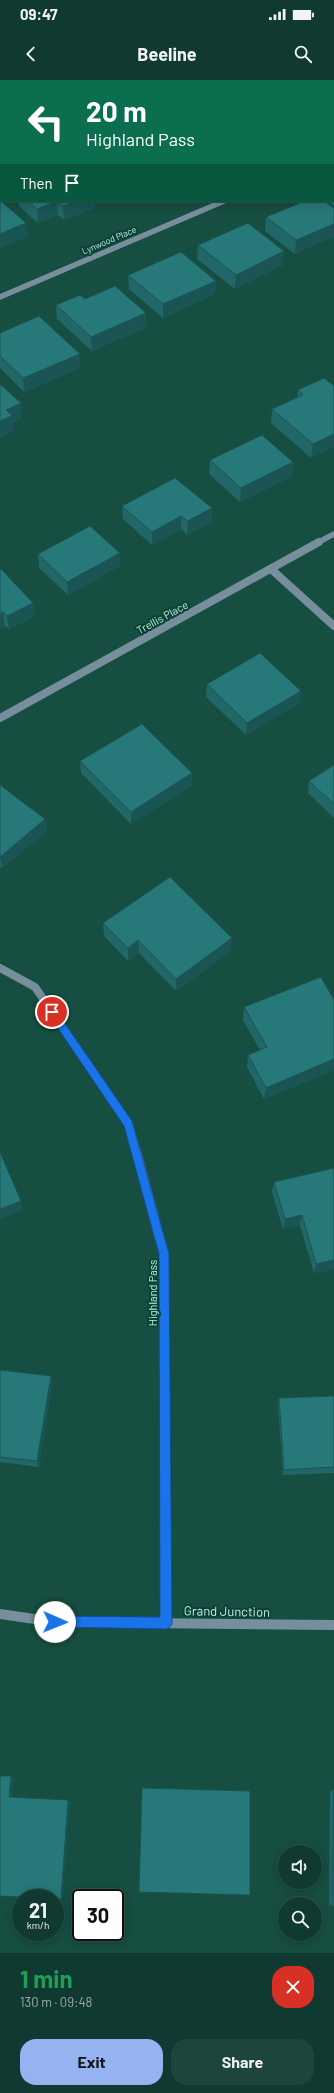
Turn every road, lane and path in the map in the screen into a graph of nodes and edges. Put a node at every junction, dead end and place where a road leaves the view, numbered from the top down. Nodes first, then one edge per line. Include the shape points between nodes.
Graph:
1 (222, 202) edge
2 (0, 296) edge
3 (334, 534) edge
4 (271, 569) junction
5 (334, 626) edge
6 (0, 718) edge
7 (0, 968) edge
8 (0, 1614) edge
9 (166, 1623) junction
10 (334, 1625) edge

1 - 2 street, Lynwood Place
3 - 4 street, Trellis Place
4 - 5 street
4 - 6 street, Trellis Place
7 - 9 street, Highland Pass via 35,987 129,1124 164,1254
8 - 9 street, Grand Junction via 55,1622
9 - 10 street, Grand Junction

